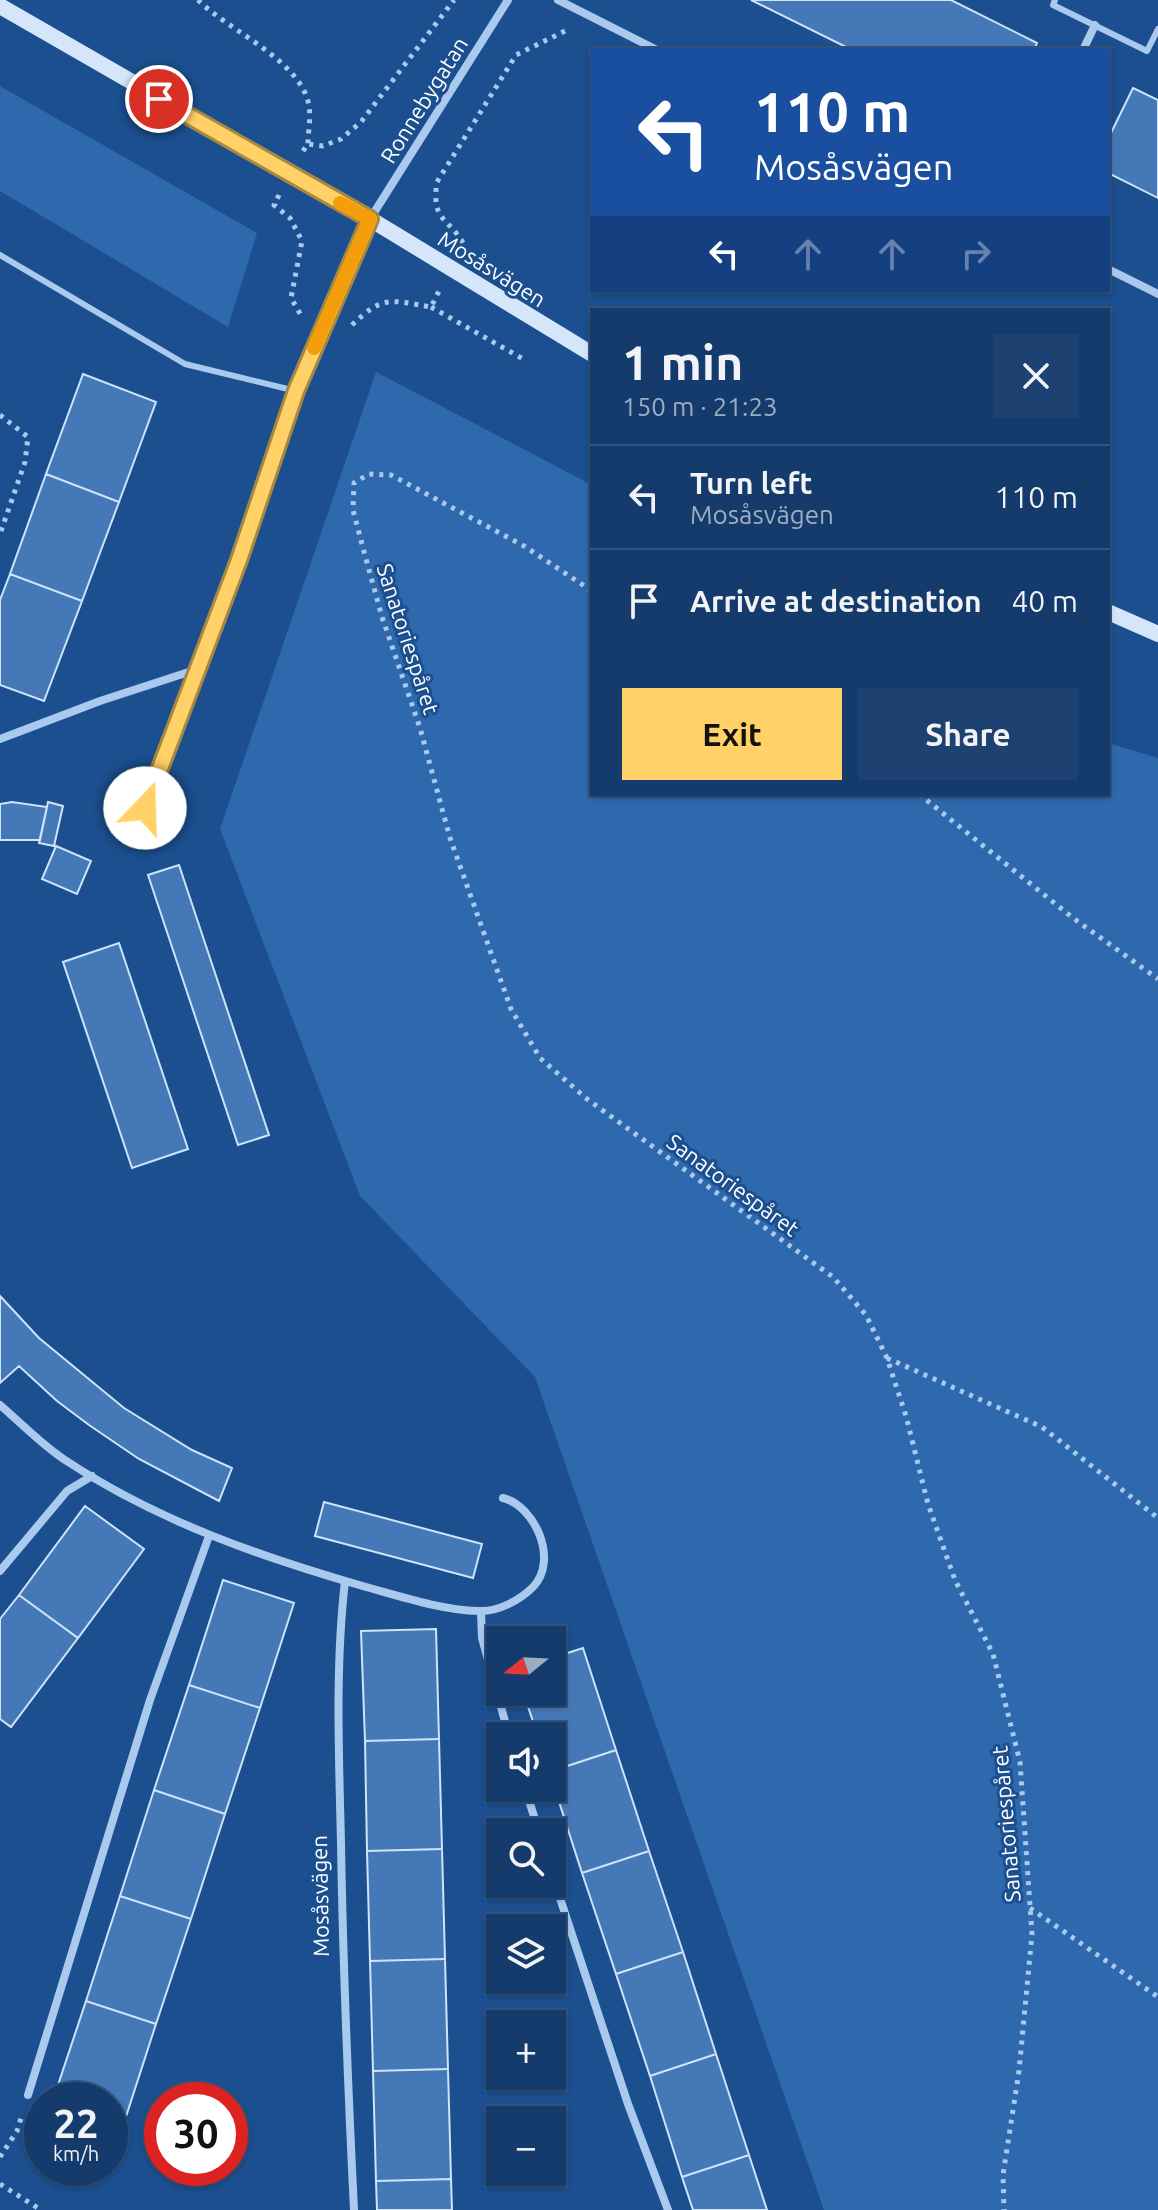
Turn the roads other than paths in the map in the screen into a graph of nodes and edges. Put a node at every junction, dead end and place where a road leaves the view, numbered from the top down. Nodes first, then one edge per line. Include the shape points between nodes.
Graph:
1 (508, 0) edge
2 (558, 0) edge
3 (1055, 0) edge
4 (0, 6) edge
5 (1095, 25) junction
6 (1158, 29) edge
7 (653, 48) edge
8 (1084, 48) edge
9 (370, 219) junction
10 (0, 255) edge
11 (1110, 270) edge
12 (1158, 294) edge
13 (590, 353) edge
14 (296, 391) junction
15 (1110, 613) edge
16 (1158, 634) edge
17 (198, 669) junction
18 (0, 739) edge
19 (145, 808) dead end
20 (0, 1405) edge
21 (92, 1476) junction
22 (503, 1498) dead end
23 (209, 1536) junction
24 (0, 1571) edge
25 (345, 1581) junction
26 (481, 1612) junction
27 (505, 1722) edge
28 (560, 1898) edge
29 (32, 2082) edge
30 (354, 2210) edge
31 (668, 2210) edge

1 - 9 street, Ronnebygatan
2 - 7 street
3 - 5 lane via 1053,5
4 - 9 main road, Mosåsvägen
5 - 6 lane via 1147,51
5 - 8 street
9 - 13 main road, Mosåsvägen
9 - 14 street
10 - 14 lane via 185,364
11 - 12 street
14 - 17 street
15 - 16 main road
17 - 18 street
17 - 19 street
20 - 21 street via 63,1459
21 - 23 street
21 - 24 street via 67,1491
22 - 26 street via 530,1515 542,1540 543,1570 519,1597
23 - 25 street
23 - 29 street via 150,1700
25 - 26 street
25 - 30 street, Mosåsvägen via 339,1628 339,1758
26 - 27 street via 482,1638
28 - 31 street

